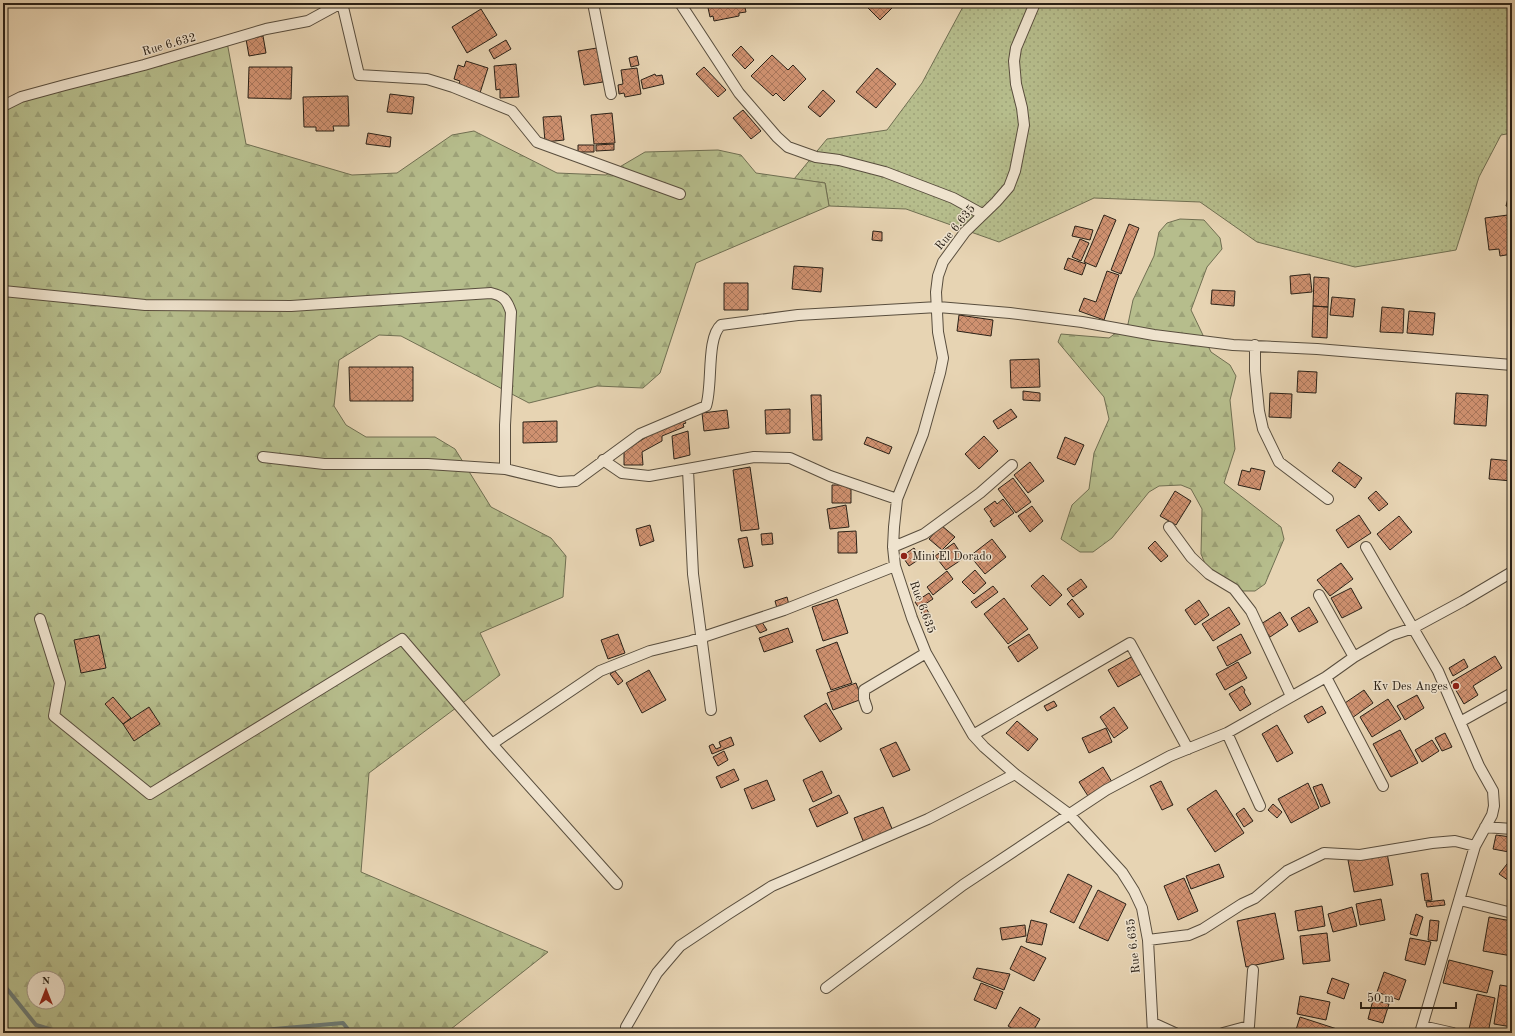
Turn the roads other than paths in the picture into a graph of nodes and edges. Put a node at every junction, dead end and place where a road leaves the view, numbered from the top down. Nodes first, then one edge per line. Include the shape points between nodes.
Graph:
1 (341, 3) edge
2 (593, 3) edge
3 (680, 3) edge
4 (1035, 3) edge
5 (611, 94) dead end
6 (3, 106) edge
7 (680, 194) dead end
8 (982, 214) junction
9 (3, 291) edge
10 (938, 307) junction
11 (1254, 344) junction
12 (1512, 365) edge
13 (263, 457) dead end
14 (603, 460) junction
15 (1012, 465) dead end
16 (506, 469) junction
17 (688, 470) junction
18 (897, 499) junction
19 (1328, 499) dead end
20 (1169, 527) dead end
21 (893, 547) junction
22 (1366, 547) dead end
23 (895, 566) junction
24 (1512, 572) edge
25 (1320, 594) dead end
26 (40, 619) dead end
27 (1413, 628) junction
28 (702, 637) junction
29 (926, 653) junction
30 (1354, 657) junction
31 (1326, 677) junction
32 (1512, 693) edge
33 (1291, 696) junction
34 (867, 708) dead end
35 (711, 710) dead end
36 (1460, 722) junction
37 (1228, 733) junction
38 (973, 735) junction
39 (492, 744) junction
40 (1188, 749) junction
41 (1015, 774) junction
42 (1383, 786) dead end
43 (1260, 806) dead end
44 (1069, 814) junction
45 (1485, 827) junction
46 (1512, 829) edge
47 (1475, 846) junction
48 (617, 884) dead end
49 (1460, 900) junction
50 (1512, 913) edge
51 (1148, 940) junction
52 (1253, 970) dead end
53 (826, 988) dead end
54 (626, 1027) dead end
55 (1153, 1028) edge
56 (1421, 1029) edge
57 (1175, 1033) edge
58 (1223, 1033) edge
59 (1453, 1033) edge

1 - 6 street, Rue 6.632 via 308,21 266,29 144,65 21,97
1 - 7 street via 359,75 427,79 453,87 512,111 537,142
2 - 5 street
3 - 8 street via 739,93 788,147 816,157 839,160 884,172 953,198
4 - 8 street, Rue 6.635 via 1020,35 1014,61 1024,126 1016,171 1009,187
8 - 10 street, Rue 6.635 via 943,262 937,284
9 - 16 street via 161,305 291,306 491,293 501,295 507,300 511,312
10 - 11 street via 1082,322 1225,344
10 - 14 street via 798,315 721,324 715,330 709,398 706,406 640,434
10 - 18 street, Rue 6.635 via 938,332 943,358 923,434
11 - 12 street
11 - 19 street via 1254,371 1263,429 1279,462
13 - 16 street via 324,464 428,464
14 - 16 street via 576,481 559,482
14 - 17 street via 622,473 649,476
15 - 21 street via 980,493 924,534
17 - 18 street via 754,457 790,458 830,476
17 - 28 street via 693,574
18 - 21 street, Rue 6.635
20 - 33 street via 1191,557 1209,574 1234,590 1250,610
21 - 23 street, Rue 6.635
22 - 27 street
23 - 28 street via 784,610
23 - 29 street, Rue 6.635
24 - 27 street
25 - 30 street
26 - 39 street via 60,682 54,716 150,794 402,639
27 - 30 street via 1392,635
27 - 36 street via 1438,671
28 - 35 street
28 - 39 street via 650,650 600,671
29 - 34 street via 864,690
29 - 38 street, Rue 6.635
30 - 31 street
31 - 33 street
31 - 42 street
32 - 36 street
33 - 37 street
36 - 45 street via 1493,791 1494,806
37 - 40 street
37 - 43 street
38 - 40 street via 1130,643
38 - 41 street, Rue 6.635
39 - 48 street
40 - 44 street via 1134,774
41 - 44 street, Rue 6.635
41 - 54 street via 928,819 772,886 728,914 680,946 657,973
44 - 51 street, Rue 6.635 via 1122,872 1142,908
44 - 53 street via 963,885
45 - 46 street
45 - 47 street
47 - 49 street
47 - 51 street via 1455,841 1360,856 1324,853 1287,872 1255,898 1203,929 1189,935
49 - 50 street
49 - 56 street
51 - 55 street, Rue 6.635
52 - 58 street via 1250,1026
55 - 57 street
56 - 59 street

